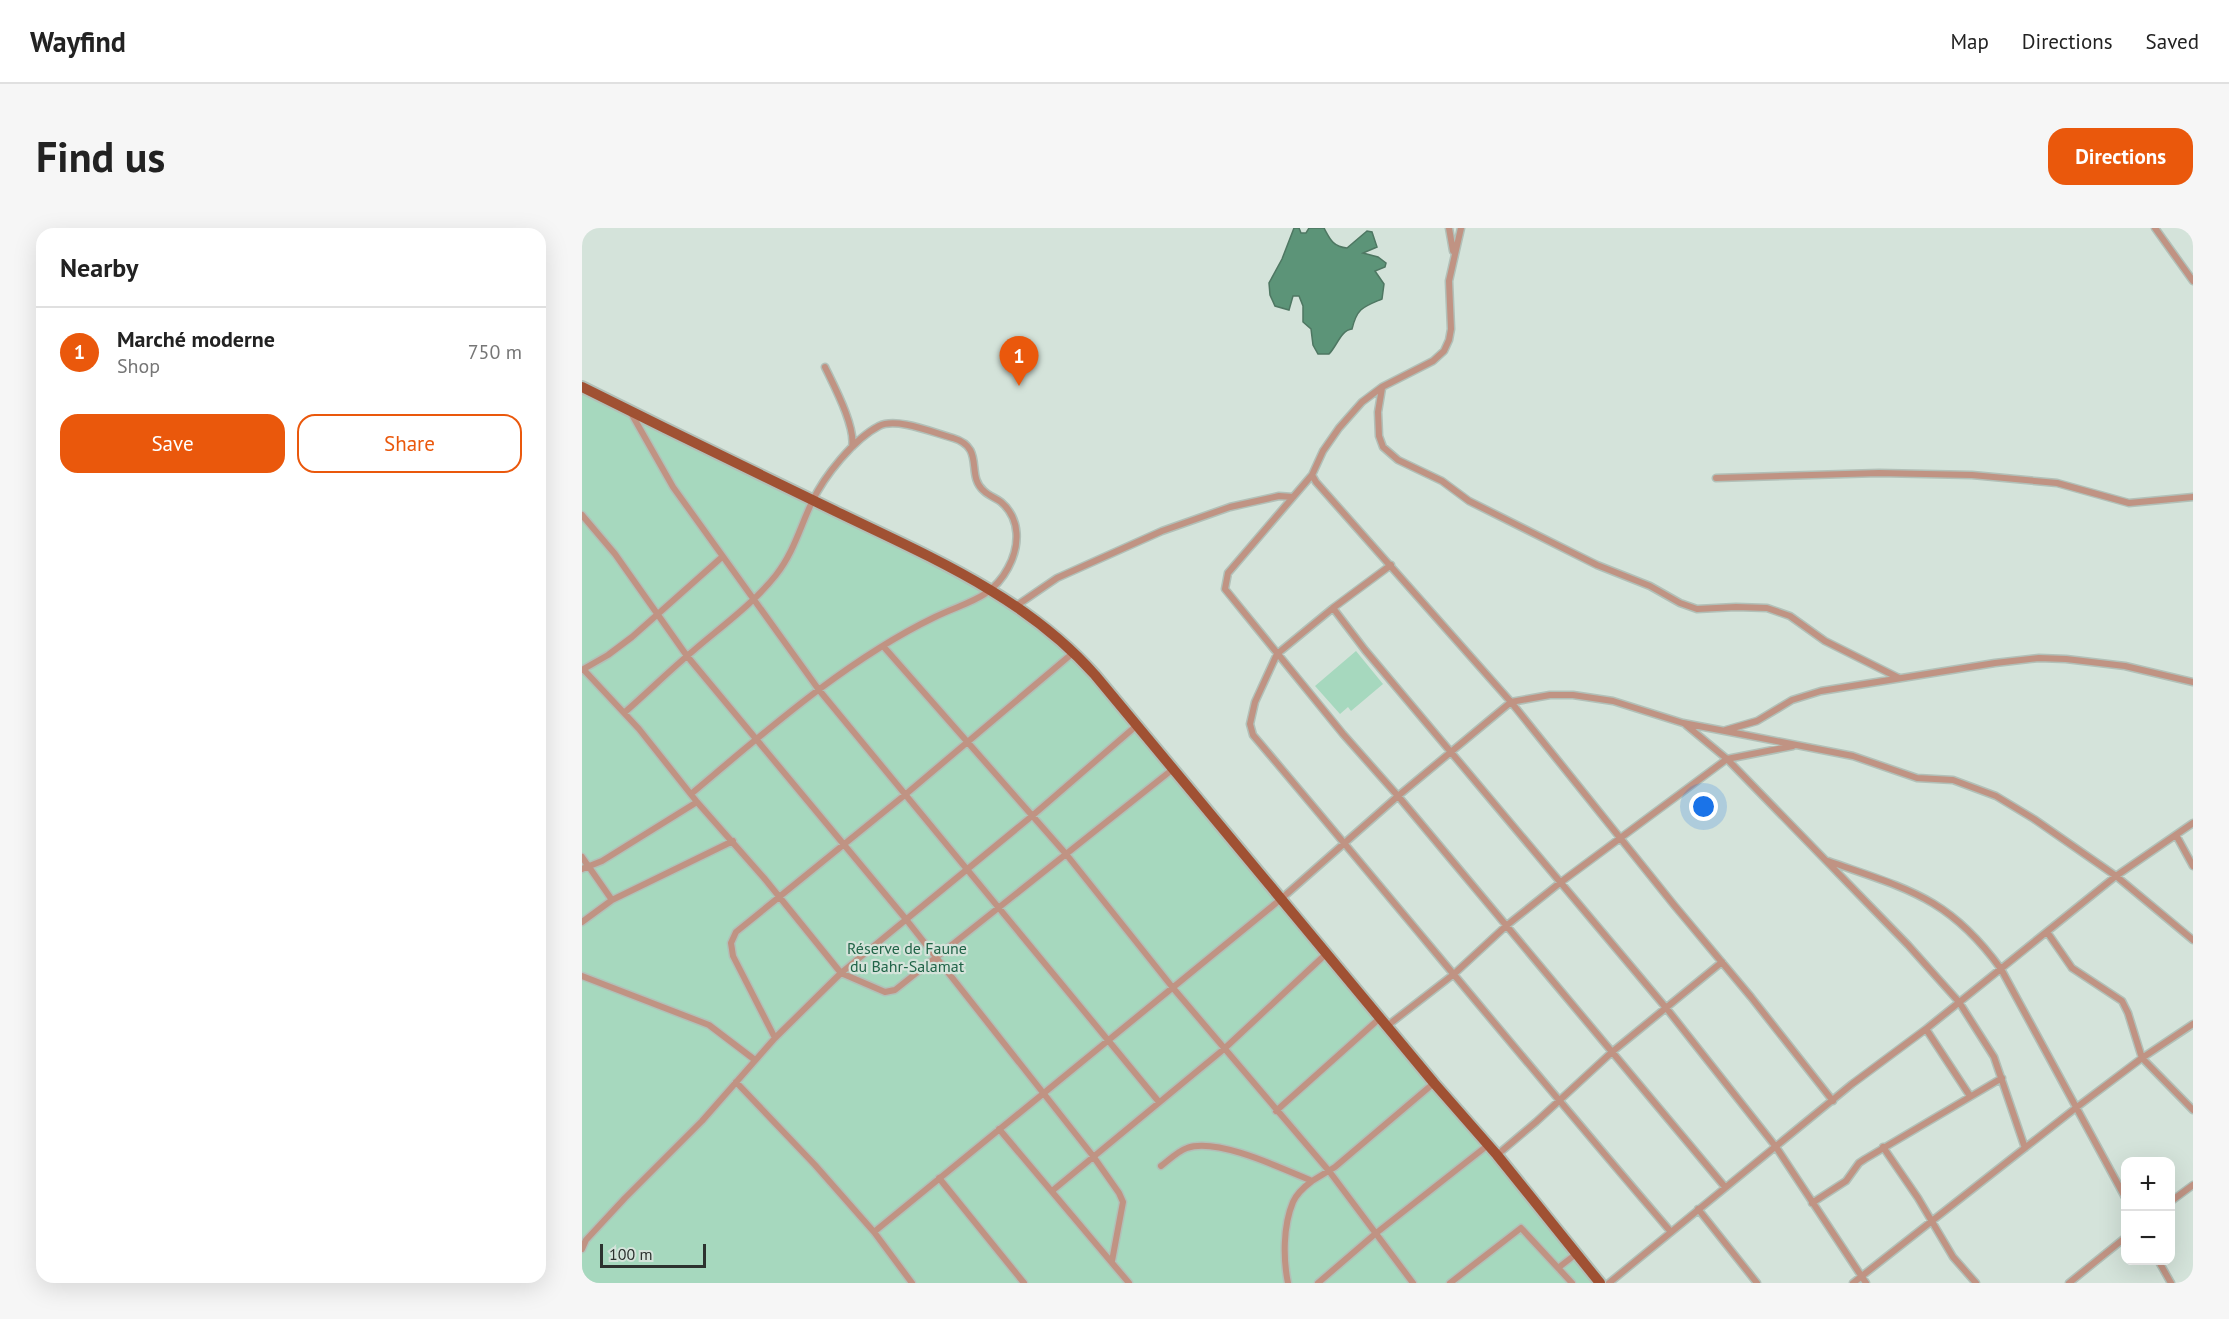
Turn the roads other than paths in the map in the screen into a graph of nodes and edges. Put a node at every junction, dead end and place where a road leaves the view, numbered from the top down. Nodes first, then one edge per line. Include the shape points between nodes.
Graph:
1 (1449, 228) edge
2 (1461, 228) edge
3 (2155, 228) edge
4 (1454, 252) junction
5 (2193, 281) edge
6 (825, 367) dead end
7 (582, 387) edge
8 (1382, 387) junction
9 (630, 411) junction
10 (852, 448) junction
11 (1312, 475) junction
12 (1716, 478) dead end
13 (1293, 497) junction
14 (2193, 497) edge
15 (813, 500) junction
16 (582, 514) edge
17 (722, 557) junction
18 (1390, 565) junction
19 (993, 591) junction
20 (753, 600) junction
21 (1016, 606) junction
22 (1333, 608) junction
23 (656, 615) junction
24 (883, 646) junction
25 (1074, 652) junction
26 (1277, 654) junction
27 (687, 656) junction
28 (583, 670) edge
29 (1899, 678) junction
30 (2193, 682) edge
31 (819, 690) junction
32 (1511, 702) junction
33 (625, 712) junction
34 (1683, 723) junction
35 (1136, 726) junction
36 (1725, 731) junction
37 (755, 740) junction
38 (969, 742) junction
39 (1797, 745) junction
40 (1450, 751) junction
41 (1727, 759) junction
42 (1173, 769) junction
43 (691, 794) junction
44 (906, 794) junction
45 (1398, 796) junction
46 (697, 802) junction
47 (1032, 816) junction
48 (2193, 823) edge
49 (2176, 834) junction
50 (1619, 837) junction
51 (733, 842) junction
52 (1344, 843) junction
53 (843, 846) junction
54 (1065, 854) junction
55 (582, 857) edge
56 (1824, 860) junction
57 (2193, 866) edge
58 (967, 867) junction
59 (586, 868) edge
60 (2116, 876) junction
61 (1561, 882) junction
62 (779, 897) junction
63 (1281, 899) junction
64 (612, 900) junction
65 (999, 907) junction
66 (905, 918) junction
67 (582, 922) edge
68 (1506, 926) junction
69 (2047, 932) junction
70 (2193, 940) edge
71 (1327, 953) junction
72 (936, 959) junction
73 (1722, 962) junction
74 (2001, 969) junction
75 (841, 973) junction
76 (1454, 974) junction
77 (582, 976) edge
78 (1173, 988) junction
79 (1959, 1002) junction
80 (1667, 1009) junction
81 (1384, 1022) junction
82 (2193, 1024) edge
83 (1926, 1029) junction
84 (775, 1038) junction
85 (1108, 1040) junction
86 (1224, 1049) junction
87 (1612, 1052) junction
88 (2142, 1059) junction
89 (755, 1060) junction
90 (2002, 1078) junction
91 (736, 1082) junction
92 (1434, 1083) junction
93 (1043, 1094) junction
94 (1970, 1096) junction
95 (1558, 1101) junction
96 (1833, 1101) junction
97 (1159, 1102) junction
98 (2077, 1107) junction
99 (2193, 1110) edge
100 (1276, 1111) junction
101 (999, 1129) junction
102 (1488, 1144) junction
103 (1776, 1147) junction
104 (1883, 1147) junction
105 (2025, 1148) junction
106 (1093, 1155) junction
107 (1497, 1155) junction
108 (1161, 1166) dead end
109 (1329, 1171) junction
110 (939, 1178) junction
111 (1312, 1181) junction
112 (2193, 1185) edge
113 (1725, 1187) junction
114 (2121, 1190) edge
115 (1052, 1191) junction
116 (2175, 1198) edge
117 (1812, 1203) junction
118 (1698, 1209) junction
119 (1932, 1221) junction
120 (874, 1232) junction
121 (1671, 1232) junction
122 (1375, 1234) junction
123 (584, 1241) edge
124 (2121, 1241) edge
125 (582, 1249) edge
126 (1576, 1254) junction
127 (1112, 1261) junction
128 (2161, 1265) edge
129 (1558, 1268) junction
130 (1862, 1276) junction
131 (912, 1283) edge
132 (1024, 1283) edge
133 (1129, 1283) edge
134 (1288, 1283) edge
135 (1318, 1283) edge
136 (1413, 1283) edge
137 (1450, 1283) edge
138 (1572, 1283) edge
139 (1600, 1283) edge
140 (1609, 1283) edge
141 (1757, 1283) edge
142 (1853, 1283) edge
143 (1866, 1283) edge
144 (1976, 1283) edge
145 (2069, 1283) edge
146 (2170, 1283) edge

1 - 4 street
2 - 4 street
3 - 5 street
4 - 8 street via 1449,281 1451,328 1446,345 1433,361
6 - 10 street via 839,393 852,434
7 - 9 main road
8 - 11 street via 1339,428
8 - 29 street via 1378,412 1383,447 1398,460 1442,481 1469,501 1680,603 1697,609 1767,608 1790,616 1825,641
9 - 15 main road
9 - 17 street via 673,487
10 - 15 street
10 - 19 street via 871,431 890,423 960,440 969,447 975,458 978,483 1001,502 1017,532 1016,550
11 - 13 street
11 - 18 street
12 - 14 street via 1879,473 1972,475 2057,483 2129,503
13 - 21 street via 1279,496 1230,507 1162,531 1057,578
13 - 26 street via 1228,573 1225,583 1225,589
15 - 19 main road
15 - 20 street via 785,563
16 - 23 street
17 - 20 street
17 - 23 street
18 - 22 street
18 - 32 street
19 - 21 main road
19 - 24 street via 920,624
20 - 27 street
20 - 31 street
21 - 25 main road
22 - 26 street
22 - 40 street
23 - 27 street
23 - 28 street via 624,643
24 - 31 street
24 - 38 street
25 - 35 main road
25 - 38 street
26 - 45 street
26 - 52 street via 1254,702 1250,724 1253,735
27 - 33 street
27 - 37 street
28 - 33 street
29 - 30 street via 2039,658 2125,666
29 - 36 street via 1806,695 1757,721
31 - 37 street
31 - 44 street
32 - 34 street via 1573,695 1613,701
32 - 40 street
32 - 50 street
33 - 43 street
34 - 36 street
34 - 41 street
35 - 42 main road
35 - 47 street
36 - 39 street
37 - 43 street
37 - 53 street
38 - 44 street
38 - 47 street
39 - 41 street
39 - 60 street via 1853,756 1917,778 1945,778 1977,788 2034,819
40 - 45 street
40 - 61 street
41 - 50 street
41 - 56 street
42 - 54 street
42 - 63 main road
43 - 46 street
44 - 53 street
44 - 58 street
45 - 52 street
45 - 68 street
46 - 51 street
46 - 59 street
47 - 54 street
47 - 58 street
48 - 49 street
49 - 57 street
49 - 60 street
50 - 61 street
50 - 73 street
51 - 62 street
51 - 64 street
52 - 63 street
52 - 76 street
53 - 62 street
53 - 66 street
54 - 65 street
54 - 78 street
55 - 59 street
56 - 74 street via 1933,901 1966,926
56 - 79 street
58 - 65 street
58 - 66 street
59 - 64 street
60 - 69 street
60 - 70 street
61 - 68 street
61 - 80 street
62 - 75 street
62 - 84 street via 736,932 731,943 733,956
63 - 71 main road
63 - 78 street
64 - 67 street
65 - 72 street
65 - 85 street
66 - 72 street
66 - 75 street
68 - 76 street
68 - 87 street
69 - 74 street
69 - 88 street via 2072,968 2122,1001
71 - 81 main road
71 - 86 street
72 - 75 street via 890,992
72 - 93 street
73 - 80 street
73 - 96 street
74 - 79 street
74 - 98 street
75 - 84 street
76 - 81 street
76 - 95 street
77 - 89 street via 709,1025
78 - 85 street
78 - 86 street
79 - 83 street
79 - 90 street via 1994,1057
80 - 87 street
80 - 103 street
81 - 92 main road
81 - 100 street
82 - 88 street
83 - 94 street
83 - 96 street
84 - 89 street
85 - 93 street
85 - 97 street
86 - 97 street
86 - 100 street
87 - 95 street
87 - 113 street
88 - 98 street
88 - 99 street
89 - 91 street
90 - 94 street
90 - 105 street
91 - 120 street
91 - 123 street
92 - 102 main road
92 - 109 street
93 - 101 street
93 - 106 street
94 - 104 street
95 - 107 street
95 - 121 street
96 - 103 street
97 - 106 street
98 - 105 street
98 - 114 street
100 - 109 street
101 - 110 street
101 - 115 street
102 - 107 main road
102 - 122 street
103 - 113 street
103 - 117 street
104 - 117 street via 1859,1163 1846,1181
104 - 119 street
105 - 119 street
106 - 115 street
106 - 127 street via 1123,1202
107 - 126 main road
108 - 111 street via 1188,1148 1200,1146 1259,1159
109 - 111 street
109 - 122 street
110 - 120 street
110 - 132 street
111 - 134 street via 1293,1202 1287,1225
112 - 116 street
113 - 118 street
115 - 127 street
117 - 130 street
118 - 121 street
118 - 141 street
119 - 130 street
119 - 144 street via 1953,1257
120 - 131 street
121 - 140 street
122 - 135 street
122 - 136 street
123 - 125 street
124 - 145 street
126 - 129 street
126 - 139 main road
127 - 133 street
128 - 146 street
129 - 137 street via 1521,1228
129 - 138 street
130 - 142 street
130 - 143 street

